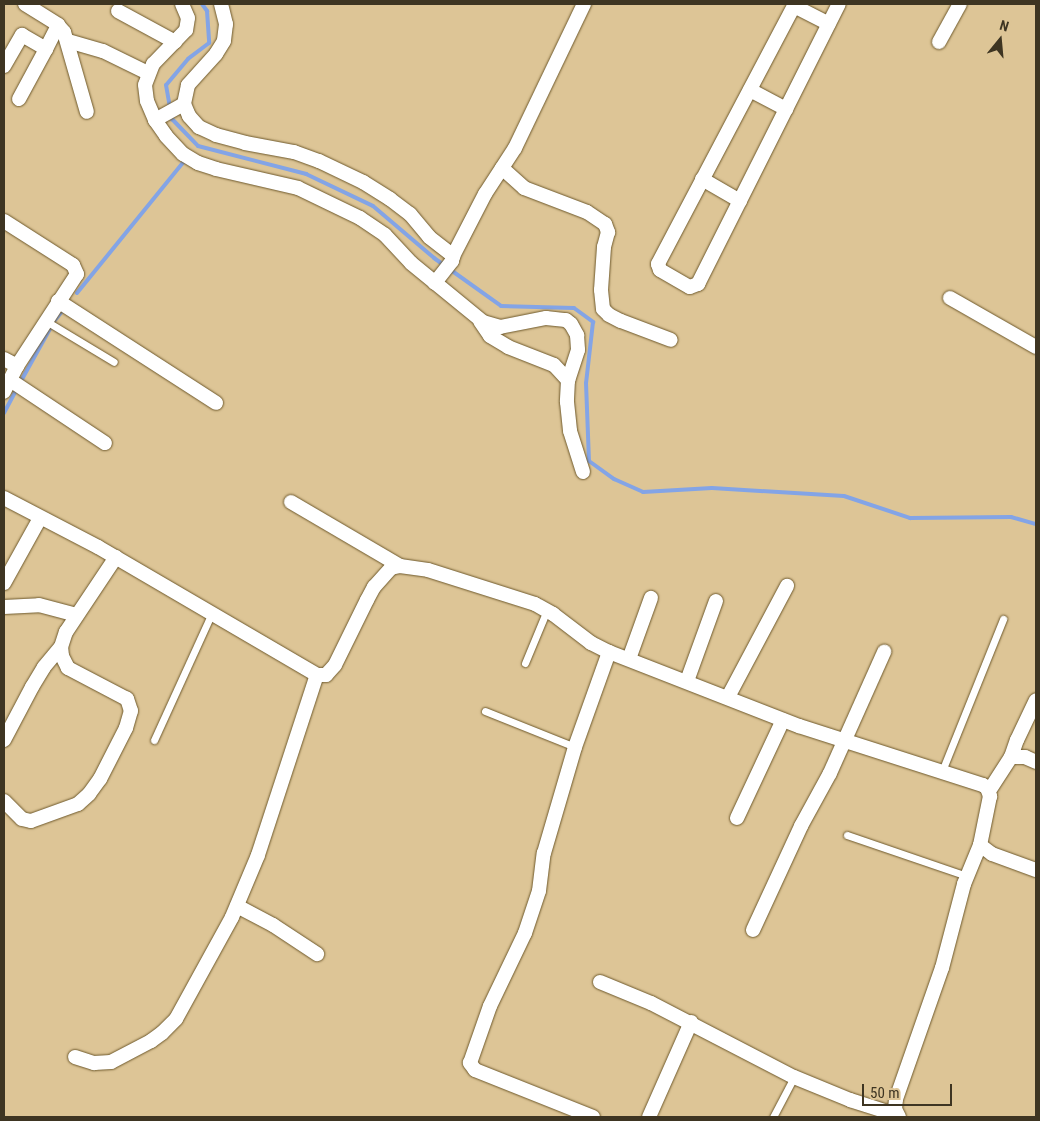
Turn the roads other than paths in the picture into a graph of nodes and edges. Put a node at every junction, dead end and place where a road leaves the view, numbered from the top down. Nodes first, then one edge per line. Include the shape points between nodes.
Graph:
1 (25, 4) edge
2 (182, 4) edge
3 (221, 4) edge
4 (584, 4) edge
5 (839, 4) edge
6 (960, 4) edge
7 (794, 5) edge
8 (118, 10) dead end
9 (828, 24) junction
10 (58, 25) junction
11 (68, 41) junction
12 (175, 42) junction
13 (939, 42) dead end
14 (46, 49) junction
15 (4, 66) edge
16 (148, 73) junction
17 (750, 90) junction
18 (19, 99) dead end
19 (181, 105) junction
20 (786, 109) junction
21 (87, 112) dead end
22 (156, 119) junction
23 (502, 168) junction
24 (702, 179) junction
25 (740, 201) junction
26 (4, 221) edge
27 (452, 259) junction
28 (436, 281) junction
29 (950, 298) dead end
30 (58, 301) junction
31 (477, 316) junction
32 (46, 321) junction
33 (671, 340) dead end
34 (1036, 347) edge
35 (4, 359) edge
36 (114, 362) dead end
37 (17, 366) junction
38 (568, 380) junction
39 (7, 386) edge
40 (216, 403) dead end
41 (105, 443) dead end
42 (583, 472) dead end
43 (4, 498) edge
44 (291, 502) dead end
45 (40, 518) junction
46 (116, 558) junction
47 (400, 566) junction
48 (4, 584) edge
49 (787, 586) dead end
50 (651, 598) dead end
51 (716, 601) dead end
52 (4, 607) edge
53 (547, 610) junction
54 (78, 615) junction
55 (211, 615) junction
56 (1003, 619) dead end
57 (61, 647) junction
58 (609, 652) junction
59 (884, 652) dead end
60 (629, 659) junction
61 (525, 662) dead end
62 (317, 675) junction
63 (687, 681) junction
64 (728, 697) junction
65 (1036, 700) edge
66 (485, 711) dead end
67 (783, 720) junction
68 (4, 740) edge
69 (154, 740) dead end
70 (843, 740) junction
71 (575, 747) junction
72 (1011, 757) junction
73 (1036, 762) edge
74 (942, 771) junction
75 (989, 791) junction
76 (4, 801) edge
77 (737, 818) dead end
78 (847, 835) dead end
79 (980, 845) junction
80 (1036, 870) edge
81 (967, 876) junction
82 (237, 906) junction
83 (753, 930) dead end
84 (317, 954) dead end
85 (600, 982) dead end
86 (691, 1022) junction
87 (75, 1058) dead end
88 (794, 1077) junction
89 (898, 1116) edge
90 (593, 1117) edge
91 (648, 1117) edge
92 (773, 1117) edge

1 - 10 street
2 - 12 street via 188,24
3 - 19 street via 226,24 224,40 216,54 188,84
4 - 23 street via 515,148
5 - 9 street
6 - 13 street
7 - 9 street
7 - 17 street
8 - 12 street
9 - 20 street
10 - 11 street
10 - 14 street
11 - 16 street via 103,51
11 - 21 street
12 - 16 street via 160,55
14 - 15 street via 22,35
14 - 18 street
16 - 22 street via 145,92
17 - 20 street
17 - 24 street
19 - 22 street
19 - 27 street via 206,131 306,156 362,182 410,214 428,237
20 - 25 street
22 - 28 street via 166,136 186,156 216,169 298,188 331,202 374,226
23 - 27 street via 481,201
23 - 33 street via 524,188 587,212 605,224 608,232 600,290 603,309 621,321
24 - 25 street
24 - 25 street via 658,264 660,270 690,286 698,284
26 - 30 street via 75,267 75,278
27 - 28 street
28 - 31 street
29 - 34 street
30 - 32 street
30 - 40 street
31 - 38 street via 490,336 508,347 554,365
31 - 38 street via 500,327 546,318 558,318 571,324 577,335 578,350
32 - 36 lane
32 - 37 street
35 - 37 street
37 - 39 street
38 - 42 street via 570,431
39 - 41 street
43 - 45 street
44 - 47 street
45 - 46 street
45 - 48 street
46 - 54 street
46 - 55 street
47 - 53 street via 428,570
47 - 62 street via 391,568 374,587 335,665 326,675
49 - 64 street
50 - 60 street
51 - 63 street
52 - 54 street via 39,605
53 - 58 street via 591,643
53 - 61 lane
54 - 57 street via 64,636
55 - 62 street
55 - 69 lane
56 - 74 lane
57 - 68 street via 32,687
57 - 76 street via 68,668 127,699 131,711 126,728 95,788 78,804 31,821 22,818
58 - 60 street
58 - 71 street
59 - 70 street
60 - 63 street
62 - 82 street via 264,839
63 - 64 street
64 - 67 street
65 - 72 street
66 - 71 lane
67 - 70 street
67 - 77 street
70 - 74 street
70 - 83 street
71 - 90 street via 544,853 541,885 531,916 517,955 488,1011 470,1066
72 - 73 street
72 - 75 street
74 - 75 street via 982,785
75 - 79 street
78 - 81 lane
79 - 80 street via 992,854
79 - 81 street
81 - 89 street via 942,968 896,1099
82 - 84 street
82 - 87 street via 183,1007 167,1029 111,1062 94,1063
85 - 86 street
86 - 88 street
86 - 91 street
88 - 89 street
88 - 92 lane

